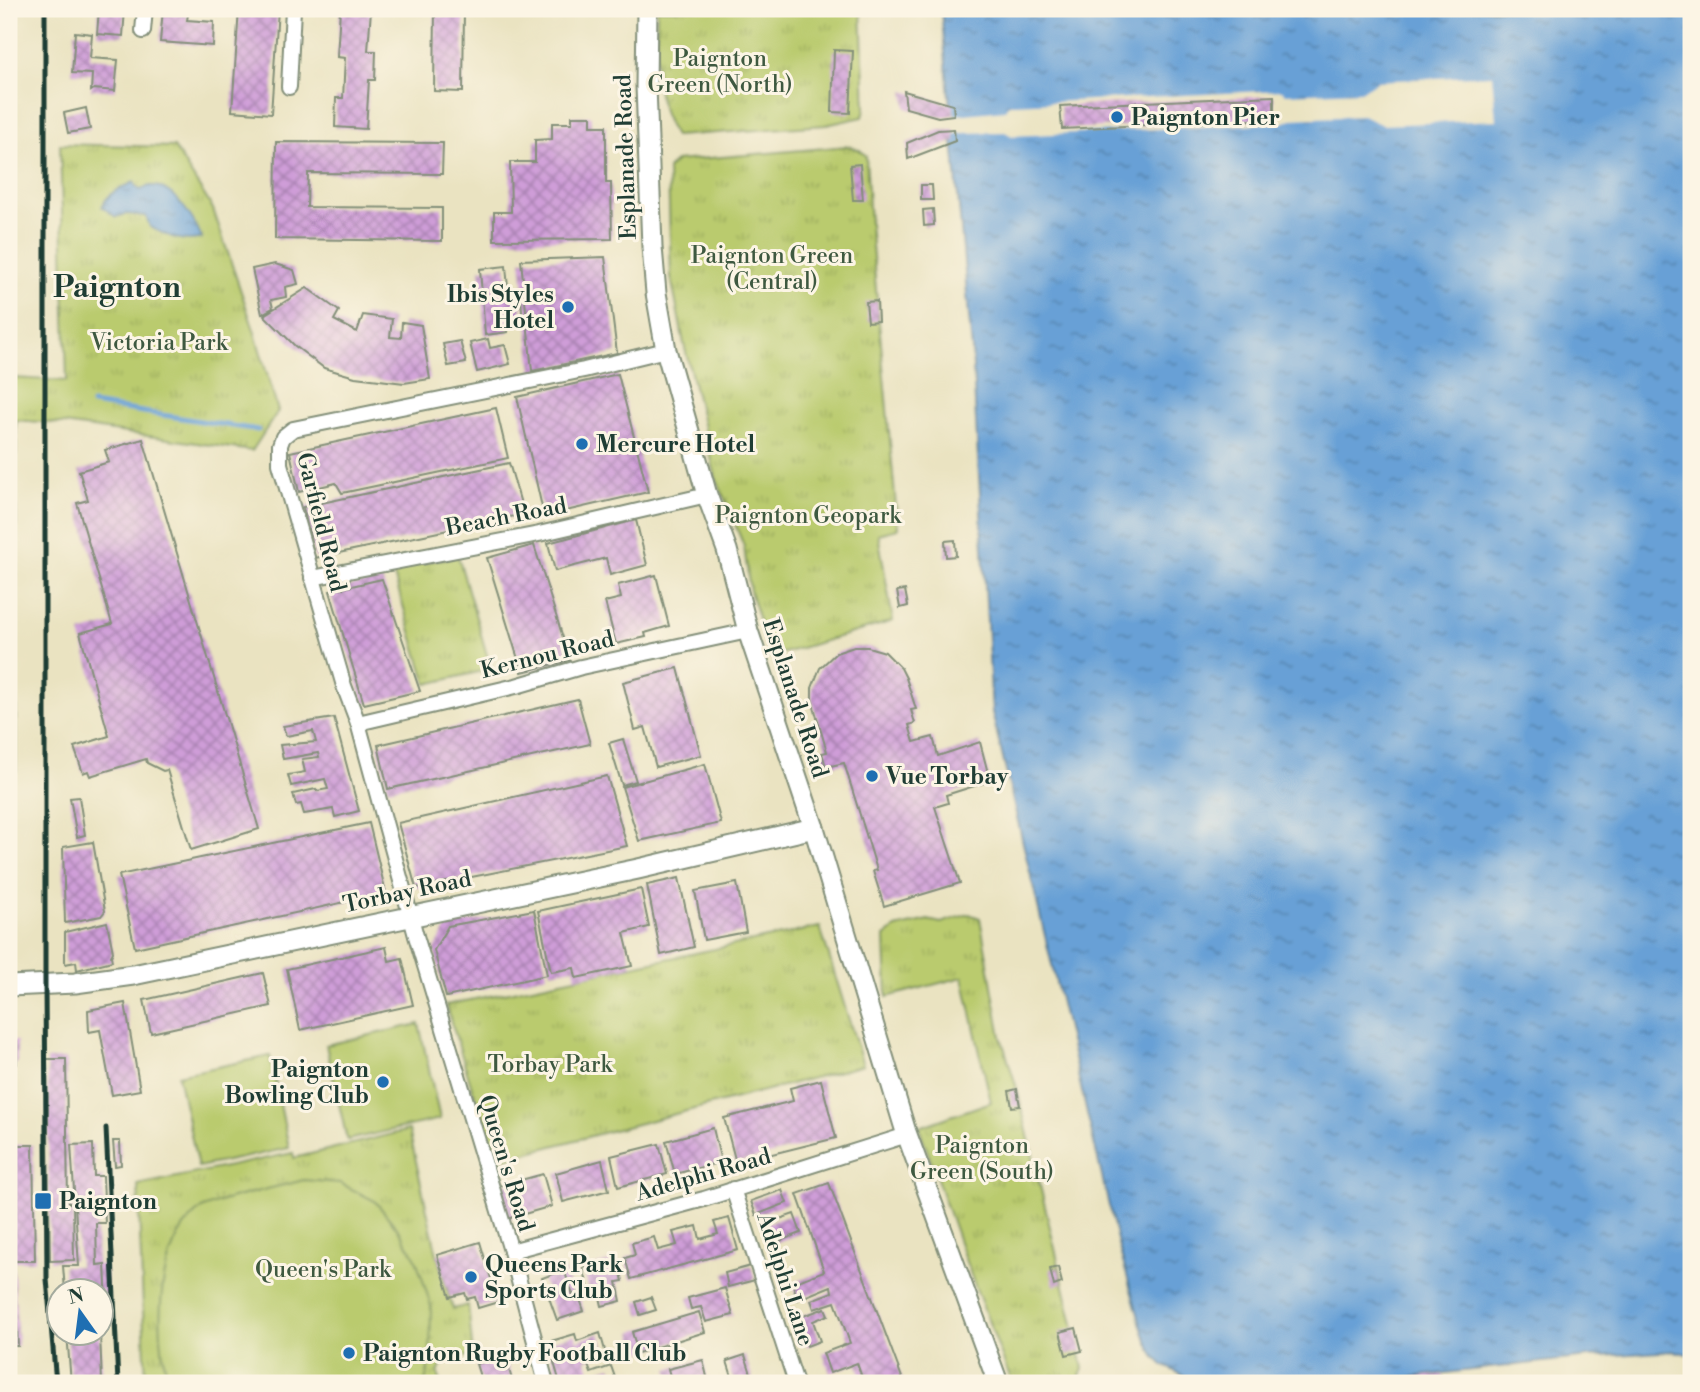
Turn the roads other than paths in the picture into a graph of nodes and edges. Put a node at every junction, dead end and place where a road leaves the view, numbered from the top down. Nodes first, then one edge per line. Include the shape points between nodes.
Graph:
1 (145, 9) edge
2 (293, 9) edge
3 (647, 9) edge
4 (143, 31) dead end
5 (289, 88) dead end
6 (666, 350) junction
7 (707, 495) junction
8 (312, 578) junction
9 (748, 631) junction
10 (358, 723) junction
11 (814, 828) junction
12 (411, 916) junction
13 (9, 986) edge
14 (907, 1135) junction
15 (733, 1189) junction
16 (511, 1251) junction
17 (546, 1383) edge
18 (796, 1383) edge
19 (998, 1383) edge

1 - 4 street
2 - 5 street
3 - 6 main road, Esplanade Road via 652,247
6 - 7 main road, Esplanade Road
6 - 8 street, Garfield Road via 293,429 279,445 280,464
7 - 8 street, Beach Road
7 - 9 main road, Esplanade Road
8 - 10 street, Garfield Road
9 - 10 street, Kernou Road
9 - 11 main road, Esplanade Road
10 - 12 street, Garfield Road
11 - 12 main road, Torbay Road
11 - 14 main road, Esplanade Road
12 - 13 main road, Torbay Road via 133,975 75,984
12 - 16 street, Queen's Road
14 - 15 street, Adelphi Road
14 - 19 main road, Esplanade Road
15 - 16 street, Adelphi Road
15 - 18 street, Adelphi Lane
16 - 17 street, Queen's Road

